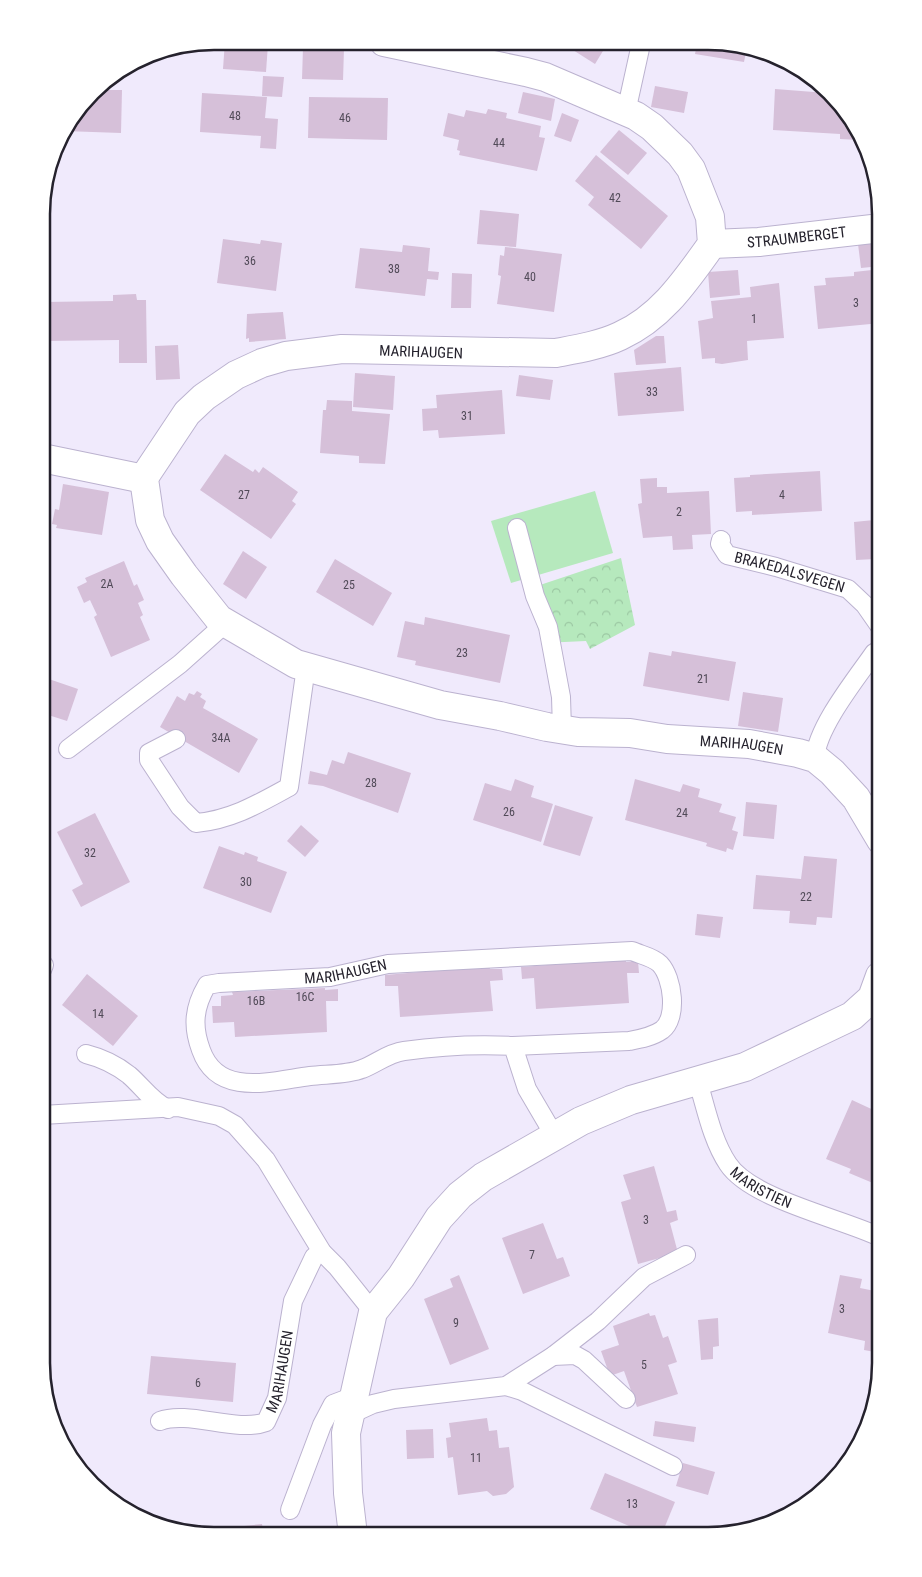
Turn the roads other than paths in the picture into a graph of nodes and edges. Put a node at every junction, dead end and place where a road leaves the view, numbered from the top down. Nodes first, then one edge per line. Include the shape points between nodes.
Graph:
1 (428, 50) edge
2 (640, 50) edge
3 (626, 112) junction
4 (872, 229) edge
5 (712, 244) junction
6 (50, 460) edge
7 (144, 479) junction
8 (517, 528) dead end
9 (721, 540) dead end
10 (872, 615) edge
11 (227, 622) junction
12 (872, 656) edge
13 (306, 667) junction
14 (562, 729) junction
15 (176, 739) dead end
16 (68, 749) dead end
17 (814, 758) junction
18 (872, 826) edge
19 (872, 1009) edge
20 (513, 1046) junction
21 (86, 1054) dead end
22 (698, 1082) junction
23 (168, 1109) junction
24 (50, 1116) edge
25 (554, 1135) junction
26 (872, 1233) edge
27 (322, 1252) junction
28 (686, 1255) dead end
29 (373, 1312) junction
30 (553, 1356) junction
31 (506, 1386) junction
32 (626, 1399) dead end
33 (352, 1406) junction
34 (160, 1421) dead end
35 (673, 1466) dead end
36 (290, 1510) dead end
37 (352, 1527) edge

1 - 3 street via 545,77
2 - 3 lane
3 - 5 street via 652,127 691,169 710,217
4 - 5 street, STRAUMBERGET
5 - 7 street, MARIHAUGEN via 658,312 619,337 578,349 556,354 342,349 286,356 262,363 236,375 187,412
6 - 7 street
7 - 11 street, MARIHAUGEN via 150,520 160,540 219,619
8 - 14 lane via 535,596 548,627 561,697
9 - 10 lane, BRAKEDALSVEGEN via 727,555 848,589
11 - 13 street, MARIHAUGEN
11 - 16 lane via 180,664
12 - 17 lane via 834,710
13 - 14 street, MARIHAUGEN via 440,705
13 - 15 lane via 289,787 237,815 196,823 180,807 149,760 149,754
14 - 17 street, MARIHAUGEN via 749,744
17 - 18 street, MARIHAUGEN via 856,798
19 - 22 street via 744,1067
20 - 20 lane, MARIHAUGEN via 647,1038 668,1024 671,1014 668,978 654,959 632,951 388,964 330,977 207,985 198,1000 194,1021 204,1060 220,1076 247,1085 362,1069 402,1051 483,1044
20 - 25 lane via 528,1089
21 - 23 lane via 105,1059 128,1075 160,1106
22 - 25 street via 631,1100
22 - 26 lane, MARISTIEN via 721,1151 736,1175 754,1187 793,1204
23 - 24 lane
23 - 27 lane via 197,1110 236,1125 266,1160
25 - 29 street via 483,1177 460,1195 439,1218 401,1277
27 - 29 lane
27 - 34 lane, MARIHAUGEN via 314,1257 292,1301 277,1398 266,1422 246,1425 196,1420
28 - 30 lane via 644,1277 598,1321
29 - 33 street
30 - 31 lane
30 - 32 lane via 575,1355 584,1360
31 - 33 lane
31 - 35 lane
33 - 36 lane via 333,1404
33 - 37 street via 346,1433

